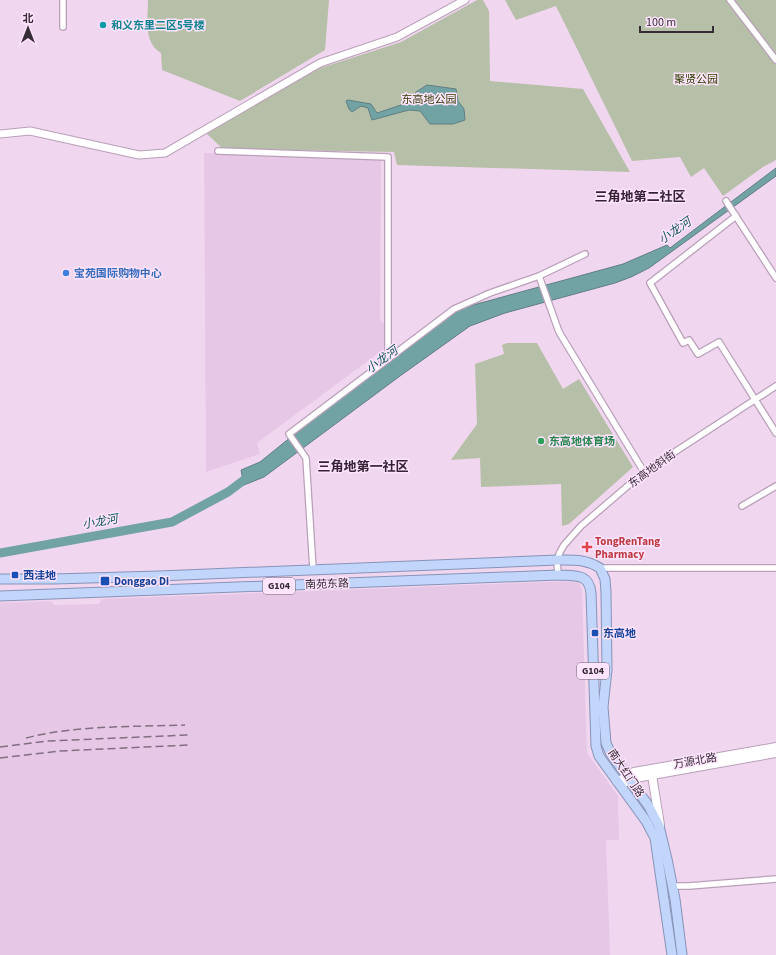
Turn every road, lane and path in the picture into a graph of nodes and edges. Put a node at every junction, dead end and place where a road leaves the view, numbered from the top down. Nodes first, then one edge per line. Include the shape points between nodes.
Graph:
1 (63, 0) edge
2 (464, 0) edge
3 (730, 0) edge
4 (63, 27) dead end
5 (776, 60) edge
6 (0, 134) edge
7 (218, 151) dead end
8 (726, 201) dead end
9 (735, 214) junction
10 (585, 254) dead end
11 (776, 278) edge
12 (540, 279) junction
13 (388, 359) junction
14 (776, 386) edge
15 (755, 400) junction
16 (776, 433) edge
17 (644, 472) junction
18 (776, 486) edge
19 (742, 506) dead end
20 (558, 560) junction
21 (600, 568) junction
22 (776, 568) edge
23 (313, 569) junction
24 (558, 575) junction
25 (0, 579) edge
26 (0, 596) edge
27 (776, 747) edge
28 (776, 753) edge
29 (652, 775) junction
30 (628, 777) junction
31 (619, 784) junction
32 (663, 839) junction
33 (776, 879) edge
34 (672, 886) junction
35 (681, 951) edge
36 (672, 955) edge

1 - 4 street
2 - 6 street via 398,37 320,63 165,153 139,155 30,131
3 - 5 street
7 - 13 street via 388,157
8 - 9 street
9 - 11 street
9 - 15 street via 650,283 683,343 689,340 698,354 719,342
10 - 12 street
12 - 13 street via 490,293 454,309
12 - 17 street via 559,332
13 - 23 street via 289,434 306,458
14 - 15 street, 东高地斜街
15 - 16 street
15 - 17 street, 东高地斜街
17 - 20 street, 东高地斜街 via 581,526 564,545
18 - 19 street
20 - 21 highway, G104 via 591,562
20 - 23 highway, 南苑东路 / G104
20 - 24 street, 东高地斜街
21 - 22 street
21 - 30 highway, 南大红门路 / G104 via 605,579 606,592 607,670 603,707 604,734 608,748
23 - 25 highway, 南苑东路 / G104 via 159,576
24 - 26 highway, 南苑东路 / G104
24 - 31 highway, 南大红门路 / G104 via 579,576 590,586 595,742 599,756
27 - 30 main road, 万源北路 via 634,772
28 - 29 main road, 万源北路
29 - 30 main road, 万源北路
29 - 32 main road
30 - 31 main road
30 - 32 highway, 南大红门路 / G104 via 656,820
31 - 36 highway, 南大红门路 / G104 via 655,838
32 - 34 highway, 南大红门路 / G104
33 - 34 street
34 - 35 highway, 南大红门路 / G104

